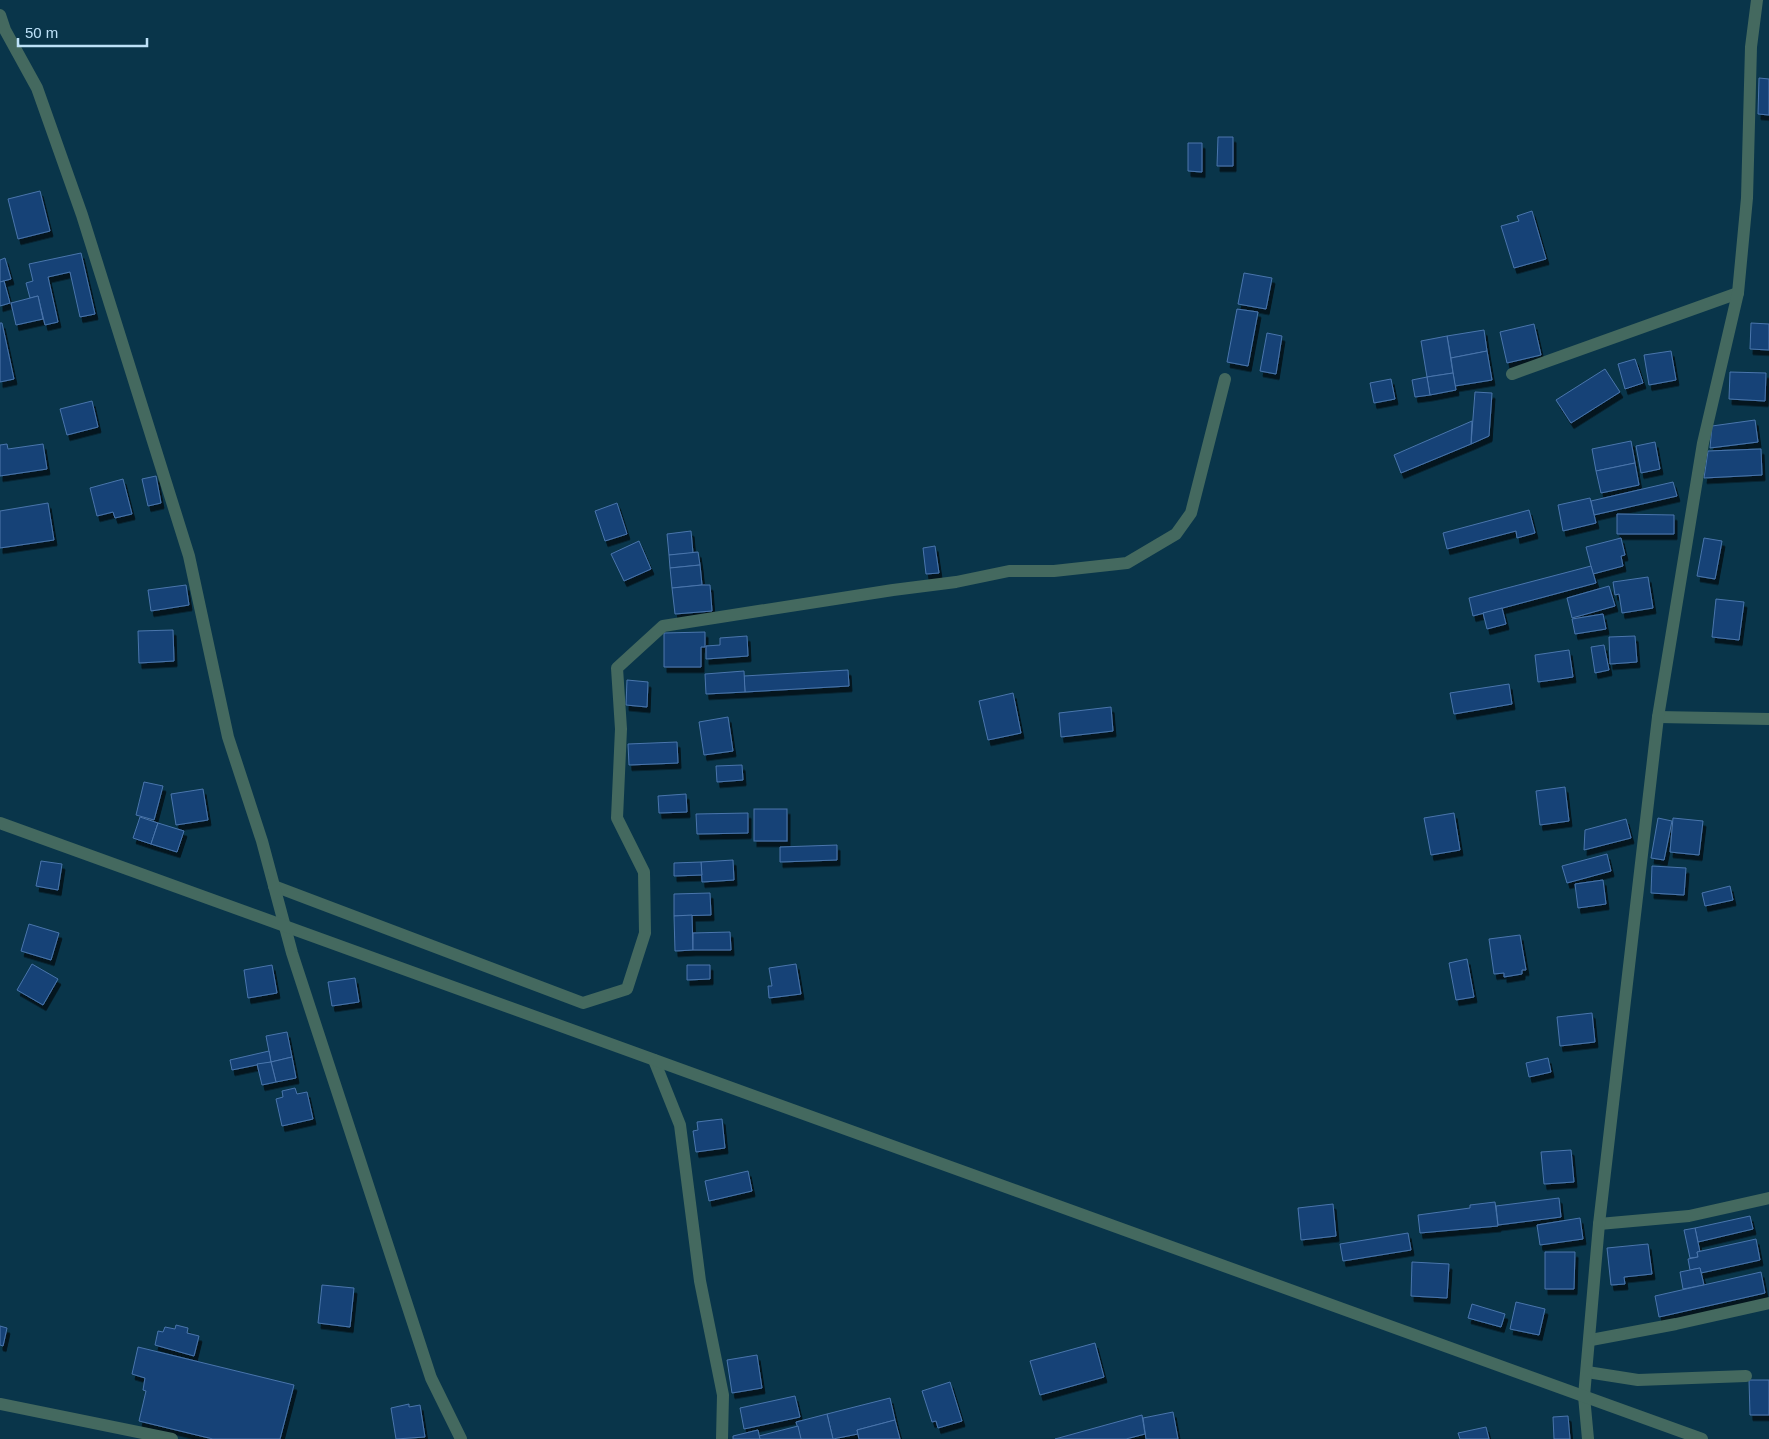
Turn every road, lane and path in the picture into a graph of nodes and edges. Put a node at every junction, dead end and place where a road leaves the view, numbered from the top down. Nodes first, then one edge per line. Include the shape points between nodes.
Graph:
1 (1757, 0) edge
2 (0, 15) edge
3 (1738, 293) junction
4 (1512, 374) dead end
5 (1225, 379) dead end
6 (1658, 716) junction
7 (1769, 719) edge
8 (0, 823) edge
9 (274, 886) junction
10 (284, 925) junction
11 (654, 1060) junction
12 (1769, 1198) edge
13 (1599, 1224) junction
14 (1769, 1303) edge
15 (1591, 1340) junction
16 (1587, 1372) junction
17 (1746, 1376) dead end
18 (1584, 1396) junction
19 (0, 1404) edge
20 (172, 1439) edge
21 (461, 1439) edge
22 (722, 1439) edge
23 (1588, 1439) edge
24 (1702, 1439) edge

1 - 3 street via 1751,47 1747,198
2 - 9 street via 37,88 82,215 189,556 228,736
3 - 4 street
3 - 6 street via 1703,443
5 - 9 street via 1191,513 1176,534 1127,563 1054,572 1008,571 956,582 663,626 617,668 621,729 617,818 644,872 645,934 626,989 583,1004
6 - 7 street
6 - 13 street
8 - 10 street
9 - 10 street
10 - 11 street
10 - 21 street via 431,1378
11 - 18 street
11 - 22 street via 680,1125 700,1281 723,1395
12 - 13 street via 1689,1216
13 - 15 street
14 - 15 street
15 - 16 street
16 - 17 street via 1638,1380
16 - 18 street
18 - 23 street
18 - 24 street
19 - 20 street

